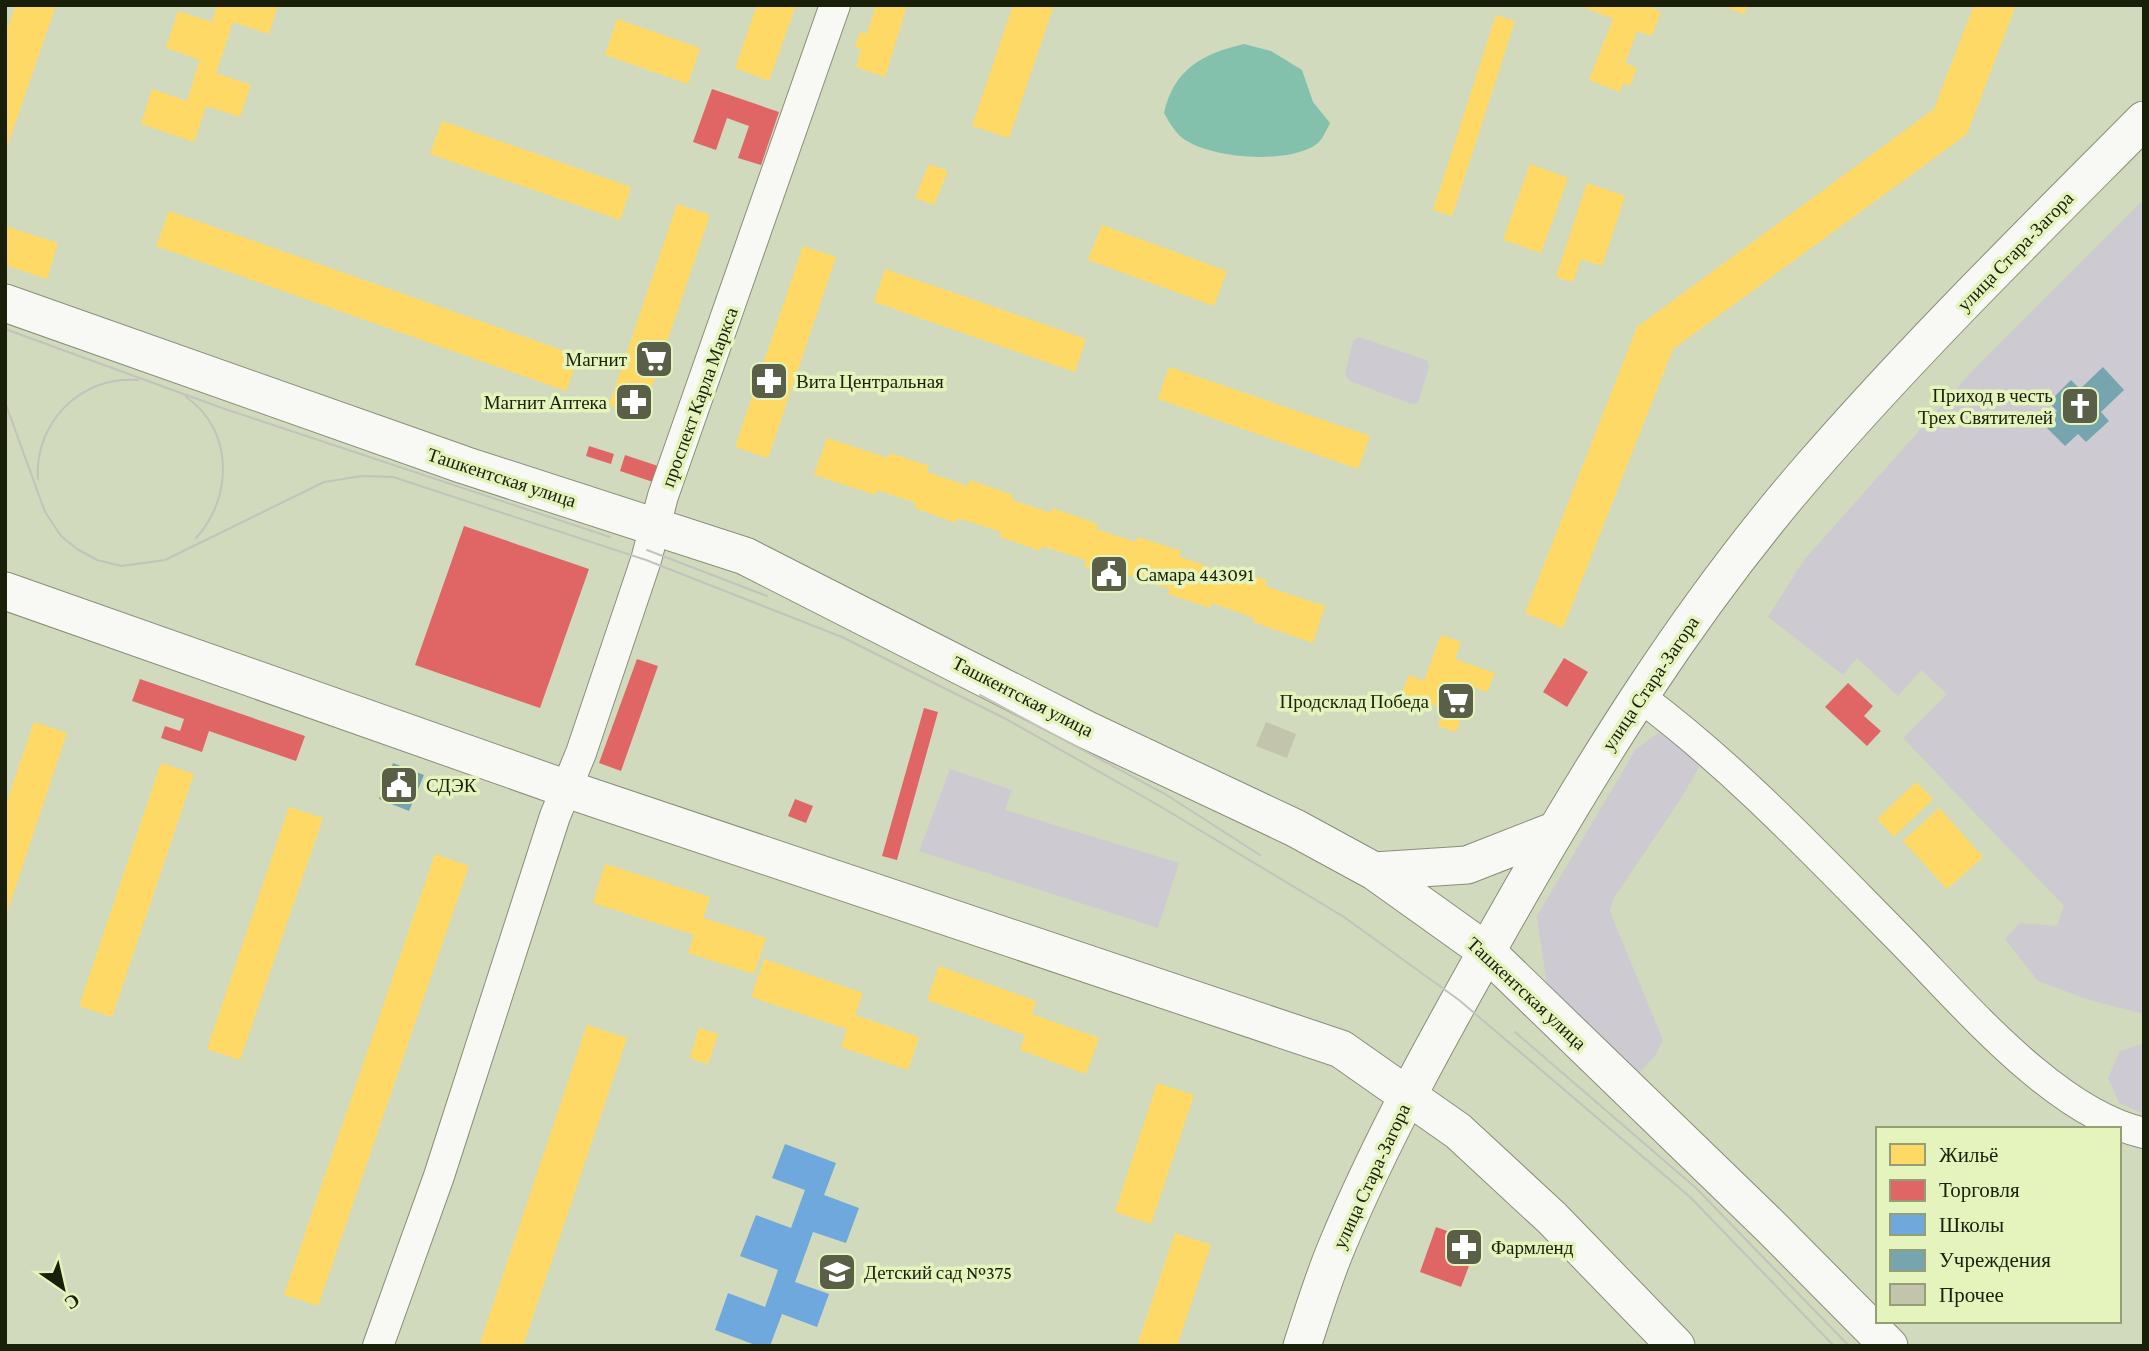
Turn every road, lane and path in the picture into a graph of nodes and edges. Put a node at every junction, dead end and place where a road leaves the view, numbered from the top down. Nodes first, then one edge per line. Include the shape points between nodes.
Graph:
1 (835, 5) edge
2 (2144, 120) edge
3 (5, 303) edge
4 (655, 525) junction
5 (5, 591) edge
6 (1639, 696) junction
7 (567, 789) junction
8 (1554, 831) junction
9 (1374, 871) junction
10 (1486, 951) junction
11 (1408, 1098) junction
12 (2117, 1127) edge
13 (2121, 1128) edge
14 (2144, 1133) edge
15 (378, 1346) edge
16 (1301, 1346) edge
17 (1676, 1346) edge
18 (1889, 1346) edge

1 - 4 street, проспект Карла Маркса
2 - 6 main road, улица Стара-Загора via 1955,312 1809,470 1707,599
3 - 4 main road, Ташкентская улица via 464,466
4 - 7 street, проспект Карла Маркса
4 - 9 main road, Ташкентская улица via 757,562
5 - 7 main road
6 - 8 main road, улица Стара-Загора
6 - 12 street via 1706,749 2001,1040 2068,1099
7 - 11 main road via 1341,1049
7 - 15 street, проспект Карла Маркса
8 - 9 main road via 1466,865
8 - 10 main road, улица Стара-Загора
9 - 10 main road, Ташкентская улица
10 - 11 main road, улица Стара-Загора
10 - 18 main road, Ташкентская улица
11 - 16 main road, улица Стара-Загора via 1336,1248
11 - 17 main road via 1467,1140 1552,1218
13 - 14 street

